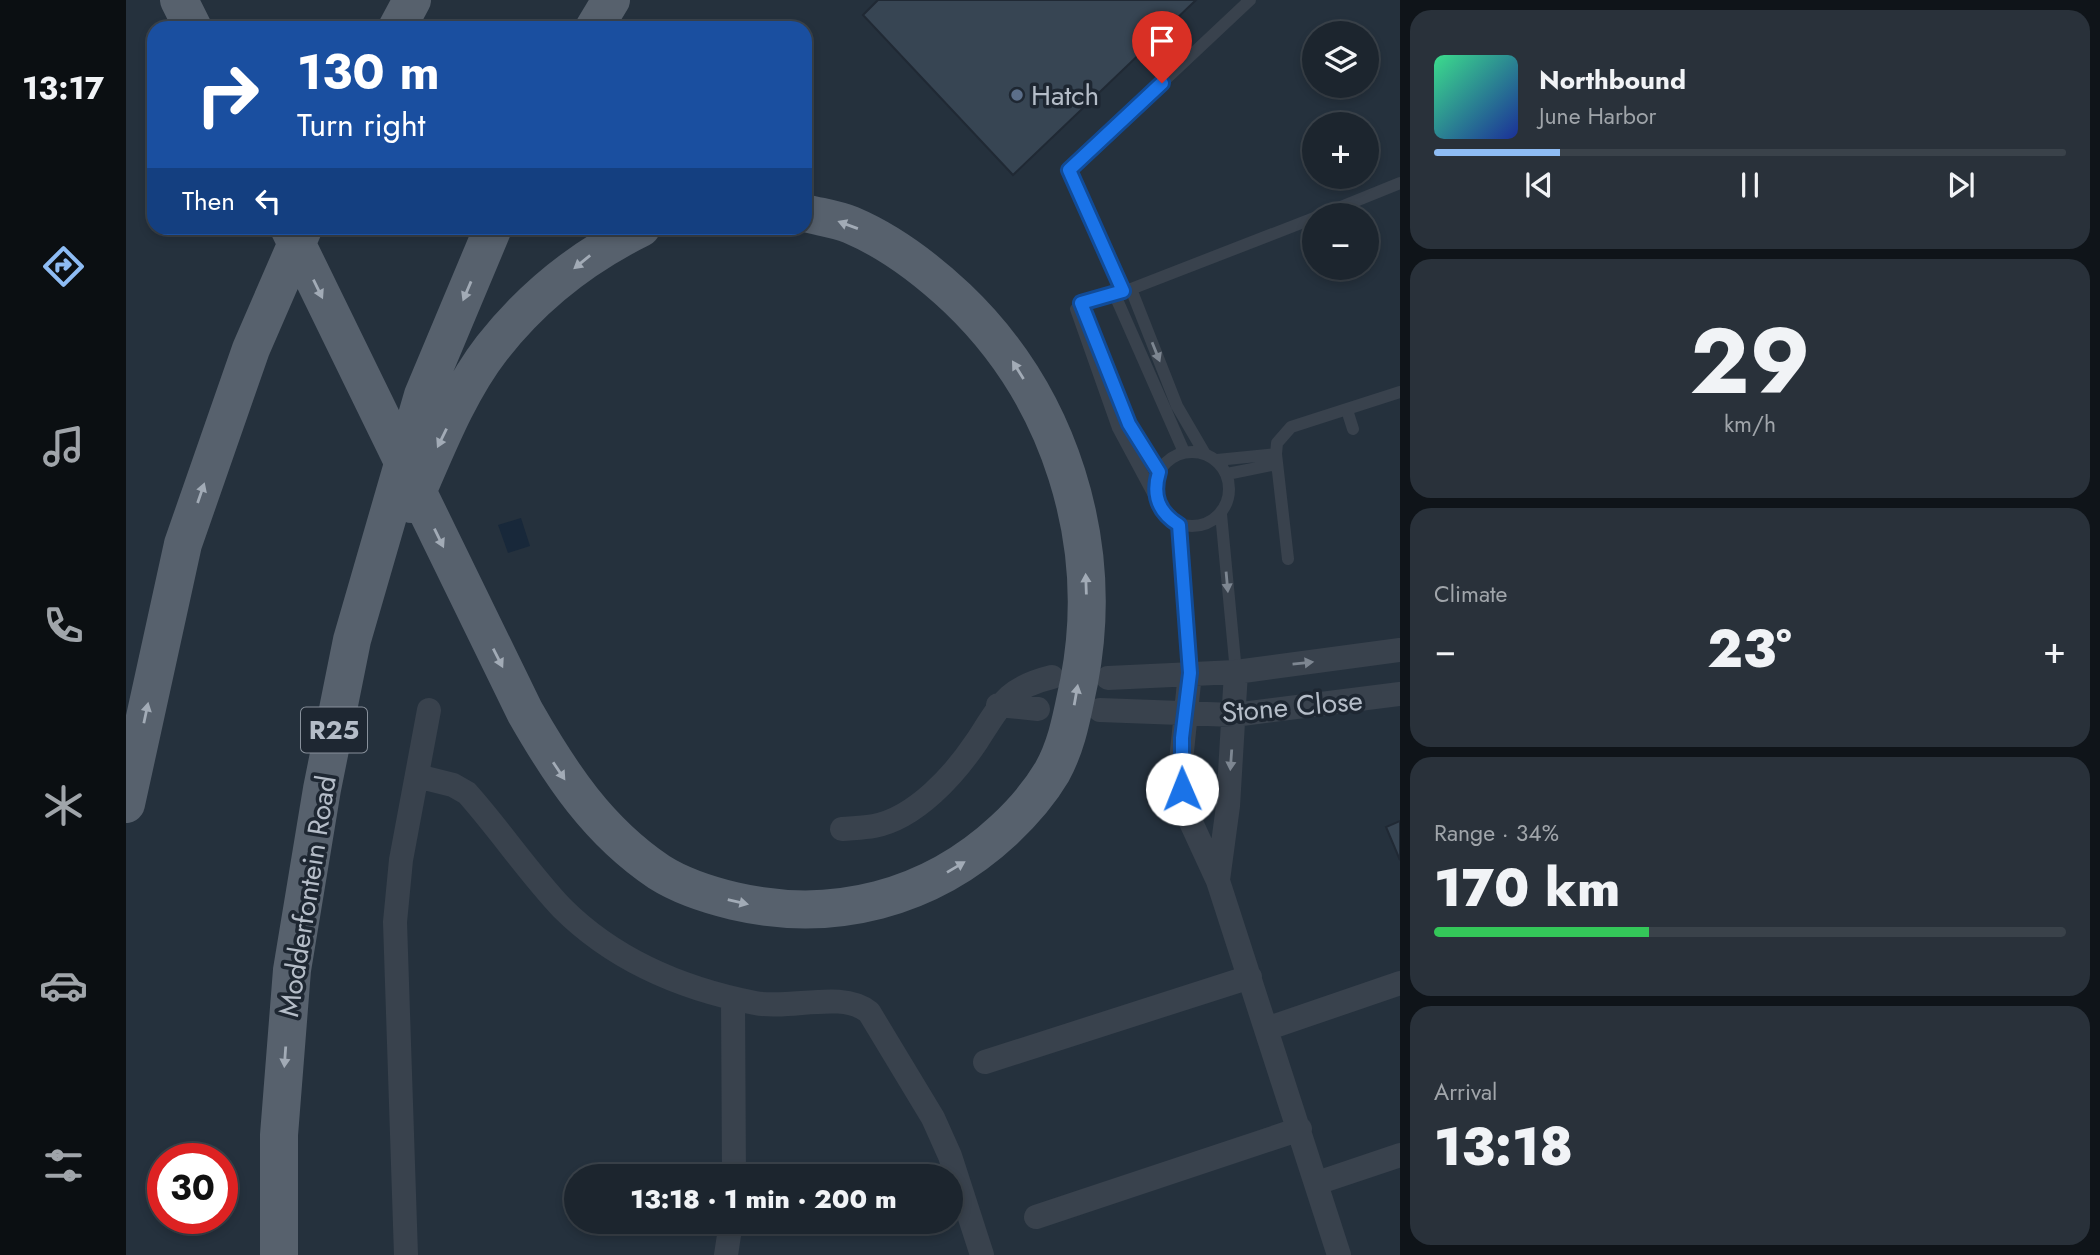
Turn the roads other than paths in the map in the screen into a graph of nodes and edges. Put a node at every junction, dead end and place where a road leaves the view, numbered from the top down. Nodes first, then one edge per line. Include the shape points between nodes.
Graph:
1 (179, 0) edge
2 (412, 0) edge
3 (611, 0) edge
4 (1250, 0) edge
5 (190, 21) edge
6 (401, 21) edge
7 (598, 21) edge
8 (1400, 183) edge
9 (1351, 203) edge
10 (812, 215) edge
11 (1302, 223) edge
12 (292, 235) edge
13 (301, 235) edge
14 (490, 235) edge
15 (627, 235) edge
16 (1122, 291) junction
17 (1081, 303) junction
18 (1399, 397) edge
19 (1347, 410) junction
20 (1353, 429) dead end
21 (1184, 452) junction
22 (1211, 457) junction
23 (1276, 459) junction
24 (1159, 472) junction
25 (1227, 474) junction
26 (1156, 497) junction
27 (1221, 514) junction
28 (1179, 525) junction
29 (1288, 559) dead end
30 (352, 640) junction
31 (1400, 650) edge
32 (1097, 665) junction
33 (1236, 671) junction
34 (1190, 673) junction
35 (1052, 677) dead end
36 (1400, 694) edge
37 (998, 705) junction
38 (1038, 709) dead end
39 (429, 710) dead end
40 (1100, 710) dead end
41 (1184, 714) junction
42 (1234, 715) junction
43 (417, 776) junction
44 (126, 804) edge
45 (842, 829) dead end
46 (1218, 881) junction
47 (1250, 977) junction
48 (1400, 983) edge
49 (733, 999) junction
50 (1266, 1029) junction
51 (985, 1062) dead end
52 (1300, 1129) junction
53 (1400, 1155) edge
54 (734, 1164) edge
55 (1317, 1183) junction
56 (1036, 1217) dead end
57 (729, 1234) edge
58 (279, 1255) edge
59 (406, 1255) edge
60 (726, 1255) edge
61 (982, 1255) edge
62 (1339, 1255) edge

1 - 5 main road
2 - 6 main road
3 - 7 main road
4 - 16 lane via 1069,170
8 - 9 lane
32 -> 10 main road via 1074,496 1055,439 1008,354 932,274 891,245 849,225
11 - 16 lane
12 -> 32 main road via 471,604 557,769 621,844 662,874 709,895 810,911 867,905 928,884 980,852 1024,811 1051,774
44 -> 13 main road via 183,544 251,349
14 -> 30 main road, Modderfontein Road / R25 via 424,395
15 -> 30 main road via 598,249 540,296 492,348 438,446
16 - 17 lane
16 - 21 lane
16 -> 22 lane via 1177,406
17 - 24 lane via 1129,424
17 - 26 lane via 1076,314 1118,428
18 - 19 lane
19 - 20 lane
19 - 23 lane via 1291,427 1277,443
21 - 22 lane
21 - 24 lane
22 - 23 lane
22 - 25 lane
23 - 25 lane
23 - 29 lane
24 - 26 lane
25 - 27 lane via 1230,495
26 - 28 lane via 1160,509
27 - 28 lane via 1202,526
27 -> 33 lane
28 - 34 lane
30 -> 58 main road, Modderfontein Road / R25 via 292,970 279,1135
33 -> 31 street, Stone Close
32 - 34 street, Stone Close
33 - 34 street, Stone Close
33 - 42 street
34 - 41 street
35 - 37 street via 1028,683
36 - 42 street, Stone Close
37 - 38 street
37 - 45 street via 960,764 920,802 876,826
39 - 43 street
40 - 41 street, Stone Close
41 - 42 street, Stone Close
41 - 46 street via 1182,789 1189,818
42 -> 46 street
43 - 49 street via 467,793 583,927 665,978
43 - 59 street via 395,922
46 - 47 street
47 - 50 street
47 - 51 street
48 - 50 street
49 - 54 street
49 - 61 street via 784,1007 846,1001 869,1012 933,1118
50 - 52 street
52 - 55 street
52 - 56 street
53 - 55 street
55 - 62 street
57 - 60 street

